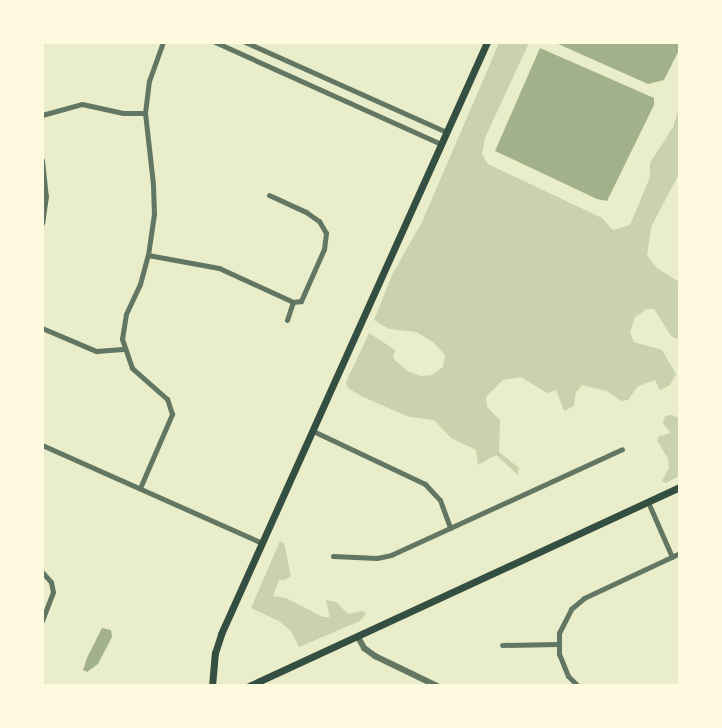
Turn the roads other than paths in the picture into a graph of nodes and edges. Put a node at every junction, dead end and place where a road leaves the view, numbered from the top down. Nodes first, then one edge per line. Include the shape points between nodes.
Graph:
1 (164, 42) edge
2 (215, 42) edge
3 (245, 42) edge
4 (487, 42) edge
5 (145, 113) junction
6 (42, 115) edge
7 (446, 132) junction
8 (441, 144) junction
9 (42, 160) edge
10 (269, 195) dead end
11 (42, 222) edge
12 (148, 255) junction
13 (293, 302) junction
14 (287, 320) dead end
15 (42, 328) edge
16 (123, 349) junction
17 (313, 431) junction
18 (42, 445) edge
19 (622, 449) dead end
20 (680, 487) edge
21 (140, 488) junction
22 (648, 502) junction
23 (450, 528) junction
24 (262, 543) junction
25 (680, 554) edge
26 (333, 556) dead end
27 (672, 557) junction
28 (42, 572) edge
29 (42, 621) edge
30 (358, 637) junction
31 (558, 644) junction
32 (502, 645) dead end
33 (212, 686) edge
34 (249, 686) edge
35 (437, 686) edge
36 (578, 686) edge

1 - 5 street via 152,73
2 - 8 street
3 - 7 street
4 - 7 main road
5 - 6 street via 123,113 82,104
5 - 12 street via 154,184 154,214
7 - 8 main road
8 - 17 main road
9 - 11 street via 46,196
10 - 13 street via 306,212 319,221 326,233 324,249 301,301
12 - 13 street via 219,268
12 - 16 street via 124,321
13 - 14 street
15 - 16 street via 96,351
16 - 21 street via 132,368 167,399 172,414
17 - 23 street via 425,484 440,500
17 - 24 main road
18 - 21 street
19 - 23 street
20 - 22 main road
21 - 24 street
22 - 27 street
22 - 30 main road
23 - 26 street via 385,557
24 - 33 main road via 221,634
25 - 27 street
27 - 31 street via 577,603 563,621
28 - 29 street via 51,582 53,592
30 - 34 main road
30 - 35 street via 364,648 375,656
31 - 32 street
31 - 36 street via 563,667

